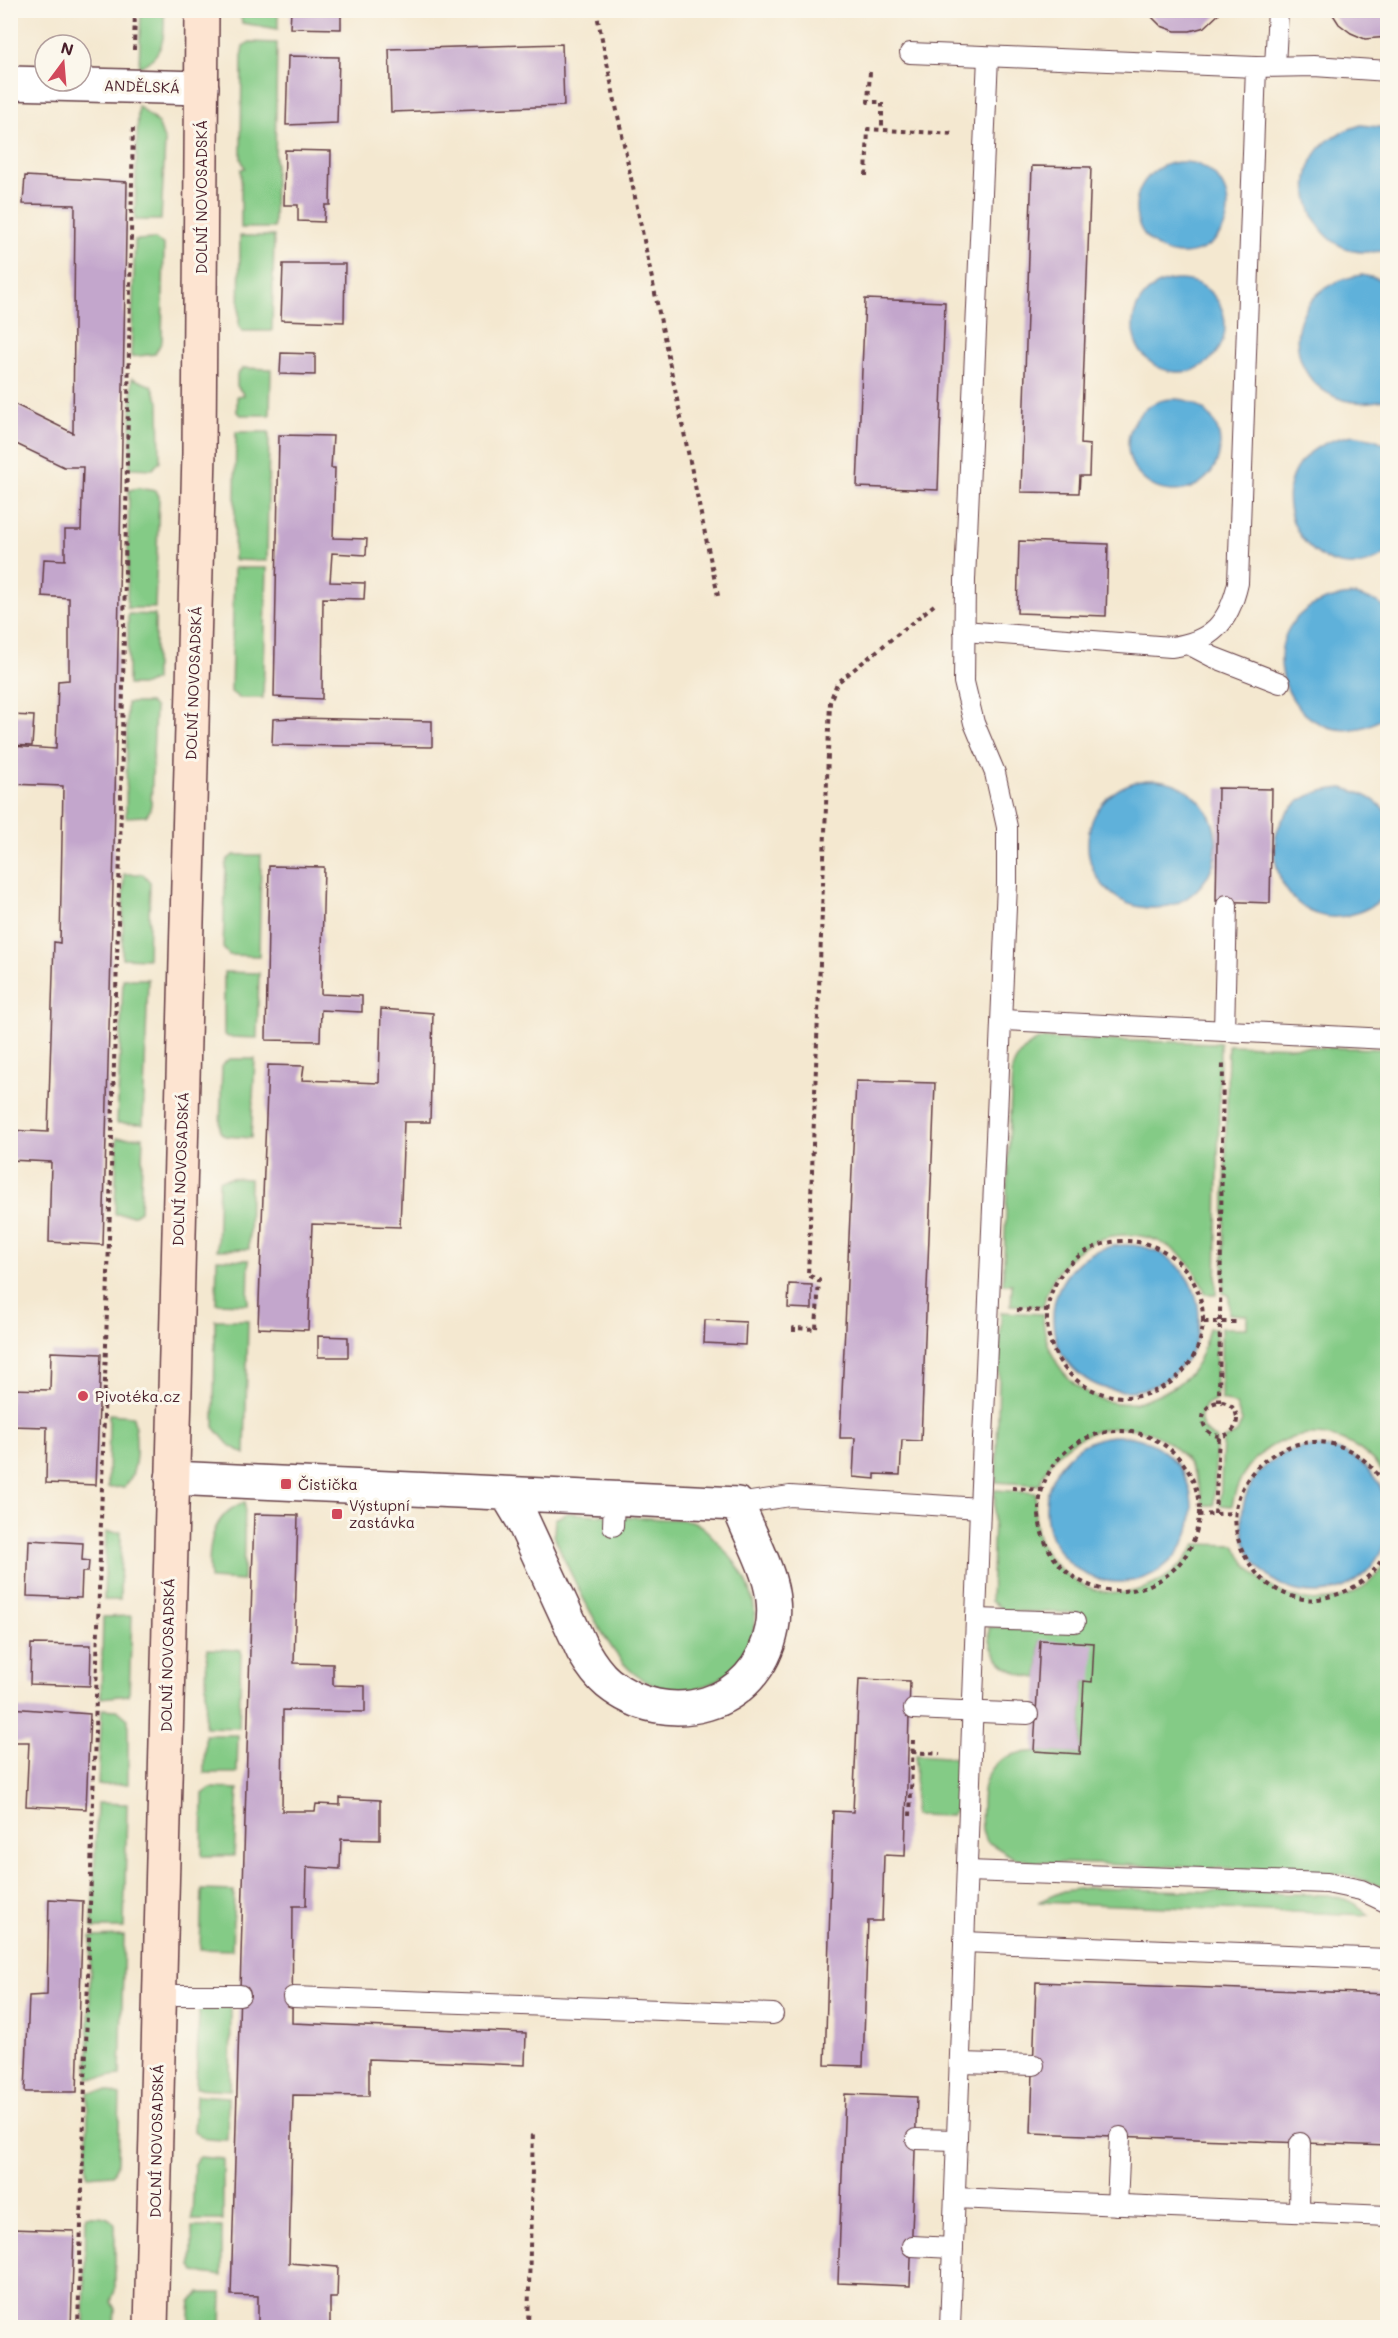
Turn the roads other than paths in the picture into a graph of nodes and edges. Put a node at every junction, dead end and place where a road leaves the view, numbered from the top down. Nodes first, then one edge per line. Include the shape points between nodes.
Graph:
1 (202, 10) edge
2 (1278, 10) edge
3 (910, 53) dead end
4 (987, 57) junction
5 (1266, 67) junction
6 (1388, 71) edge
7 (10, 82) edge
8 (202, 88) junction
9 (964, 632) junction
10 (1190, 645) junction
11 (1280, 683) dead end
12 (1227, 905) dead end
13 (1003, 1020) junction
14 (1224, 1031) junction
15 (1388, 1039) edge
16 (171, 1478) junction
17 (507, 1494) junction
18 (738, 1504) junction
19 (980, 1508) junction
20 (976, 1618) junction
21 (1075, 1622) dead end
22 (914, 1709) road end
23 (973, 1711) junction
24 (1028, 1714) dead end
25 (967, 1871) junction
26 (1388, 1903) edge
27 (964, 1942) junction
28 (1388, 1959) edge
29 (159, 1995) junction
30 (240, 1995) dead end
31 (292, 1997) dead end
32 (773, 2014) dead end
33 (960, 2062) junction
34 (1034, 2065) dead end
35 (1120, 2137) dead end
36 (916, 2139) dead end
37 (957, 2140) junction
38 (1300, 2143) dead end
39 (955, 2198) junction
40 (1117, 2205) junction
41 (1299, 2212) junction
42 (1388, 2216) edge
43 (912, 2246) dead end
44 (953, 2247) junction
45 (151, 2328) edge
46 (950, 2328) edge

1 - 8 main road, DOLNÍ NOVOSADSKÁ
2 - 5 lane
3 - 4 lane
4 - 5 lane
4 - 9 lane
5 - 6 lane
5 - 10 lane via 1238,583 1222,622
7 - 8 street, ANDĚLSKÁ
8 - 16 main road, DOLNÍ NOVOSADSKÁ via 200,453
9 - 10 lane via 1144,647
9 - 13 lane via 964,682 974,723 995,774 1007,826
10 - 11 lane
12 - 14 lane
13 - 14 lane
13 - 19 lane
14 - 15 lane
16 - 17 street
16 - 29 main road, DOLNÍ NOVOSADSKÁ
17 - 18 street via 614,1512
17 - 18 street via 594,1668 623,1693 642,1702 676,1707 704,1705 737,1691 757,1668 772,1629 771,1583
18 - 19 lane via 790,1496
19 - 20 lane
20 - 21 lane
20 - 23 lane
22 - 23 lane
23 - 24 lane
23 - 25 lane
25 - 26 lane via 1327,1883 1361,1890
25 - 27 lane
27 - 28 lane
27 - 33 lane
29 - 30 lane
29 - 45 main road, DOLNÍ NOVOSADSKÁ
31 - 32 lane
33 - 34 lane
33 - 37 lane
35 - 40 lane
36 - 37 lane
37 - 39 lane
38 - 41 lane
39 - 40 lane
39 - 44 lane
40 - 41 lane
41 - 42 lane
43 - 44 lane
44 - 46 lane

